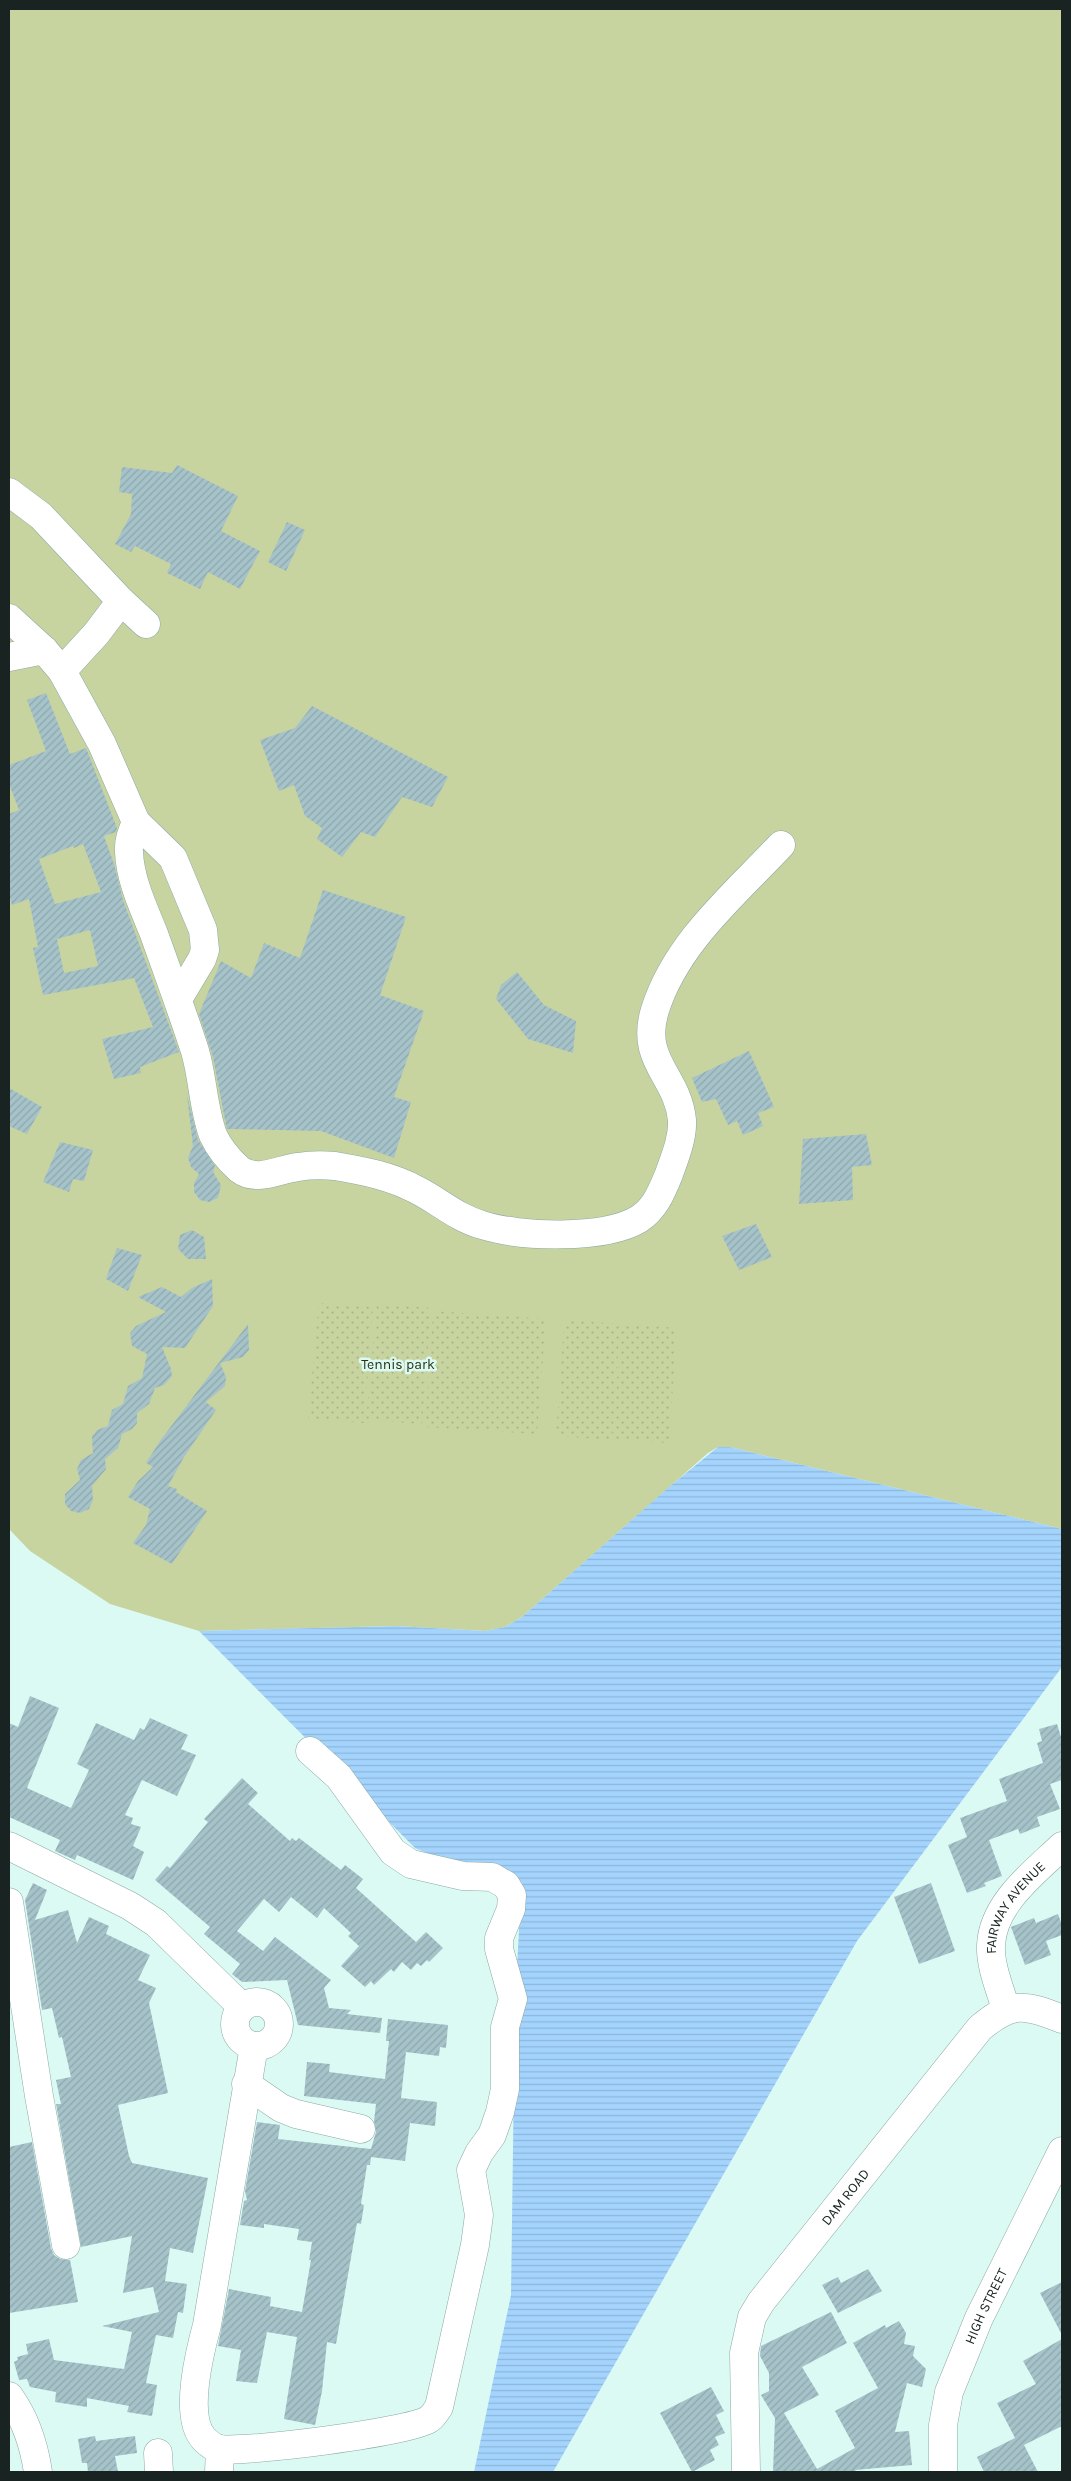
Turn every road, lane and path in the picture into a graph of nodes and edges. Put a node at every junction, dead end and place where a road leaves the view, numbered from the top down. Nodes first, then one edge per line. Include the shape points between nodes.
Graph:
1 (9, 492) edge
2 (121, 601) junction
3 (9, 618) edge
4 (146, 624) dead end
5 (44, 650) junction
6 (9, 658) edge
7 (62, 671) junction
8 (136, 822) junction
9 (781, 845) dead end
10 (178, 999) junction
11 (310, 1751) dead end
12 (9, 1846) edge
13 (1062, 1846) edge
14 (9, 1902) edge
15 (242, 2007) junction
16 (1006, 2009) junction
17 (1062, 2019) edge
18 (254, 2046) junction
19 (246, 2084) junction
20 (361, 2128) dead end
21 (1062, 2152) edge
22 (66, 2245) dead end
23 (9, 2396) edge
24 (220, 2461) edge
25 (37, 2467) edge
26 (746, 2472) edge
27 (943, 2472) edge

1 - 2 street via 41,516
2 - 4 street
2 - 7 street
3 - 5 street
5 - 6 street
5 - 7 street
7 - 8 street via 102,744
8 - 10 street via 130,839 132,868
8 - 10 street via 173,858 204,930 206,950
9 - 10 street via 689,944 672,970 656,1008 650,1038 653,1052 682,1116 682,1130 655,1205 640,1218 620,1227 591,1233 517,1231 482,1225 449,1211 421,1191 388,1176 332,1166 299,1166 257,1176 241,1170 220,1148 212,1131 196,1055
11 - 24 street via 339,1777 393,1852 412,1864 463,1876 492,1877 506,1886 512,1895 511,1909 499,1943 513,1999 505,2027 505,2089 492,2135 471,2170 479,2216 439,2407 429,2419 406,2428 272,2447
12 - 15 street via 130,1906 156,1923
13 - 16 street, FAIRWAY AVENUE via 1024,1883 996,1925 991,1945 994,1969
14 - 22 street via 38,2096
15 - 18 street via 235,2026 241,2040
15 - 18 street via 264,2002 278,2018 278,2032 274,2039 268,2044
16 - 17 street via 1040,2010
16 - 26 street, DAM ROAD via 980,2028 752,2317 744,2353
18 - 19 street
19 - 20 street via 281,2108 296,2114
19 - 24 street via 207,2325 196,2367 198,2431
21 - 27 street, HIGH STREET via 979,2318 949,2392 944,2425
23 - 25 street via 18,2409

